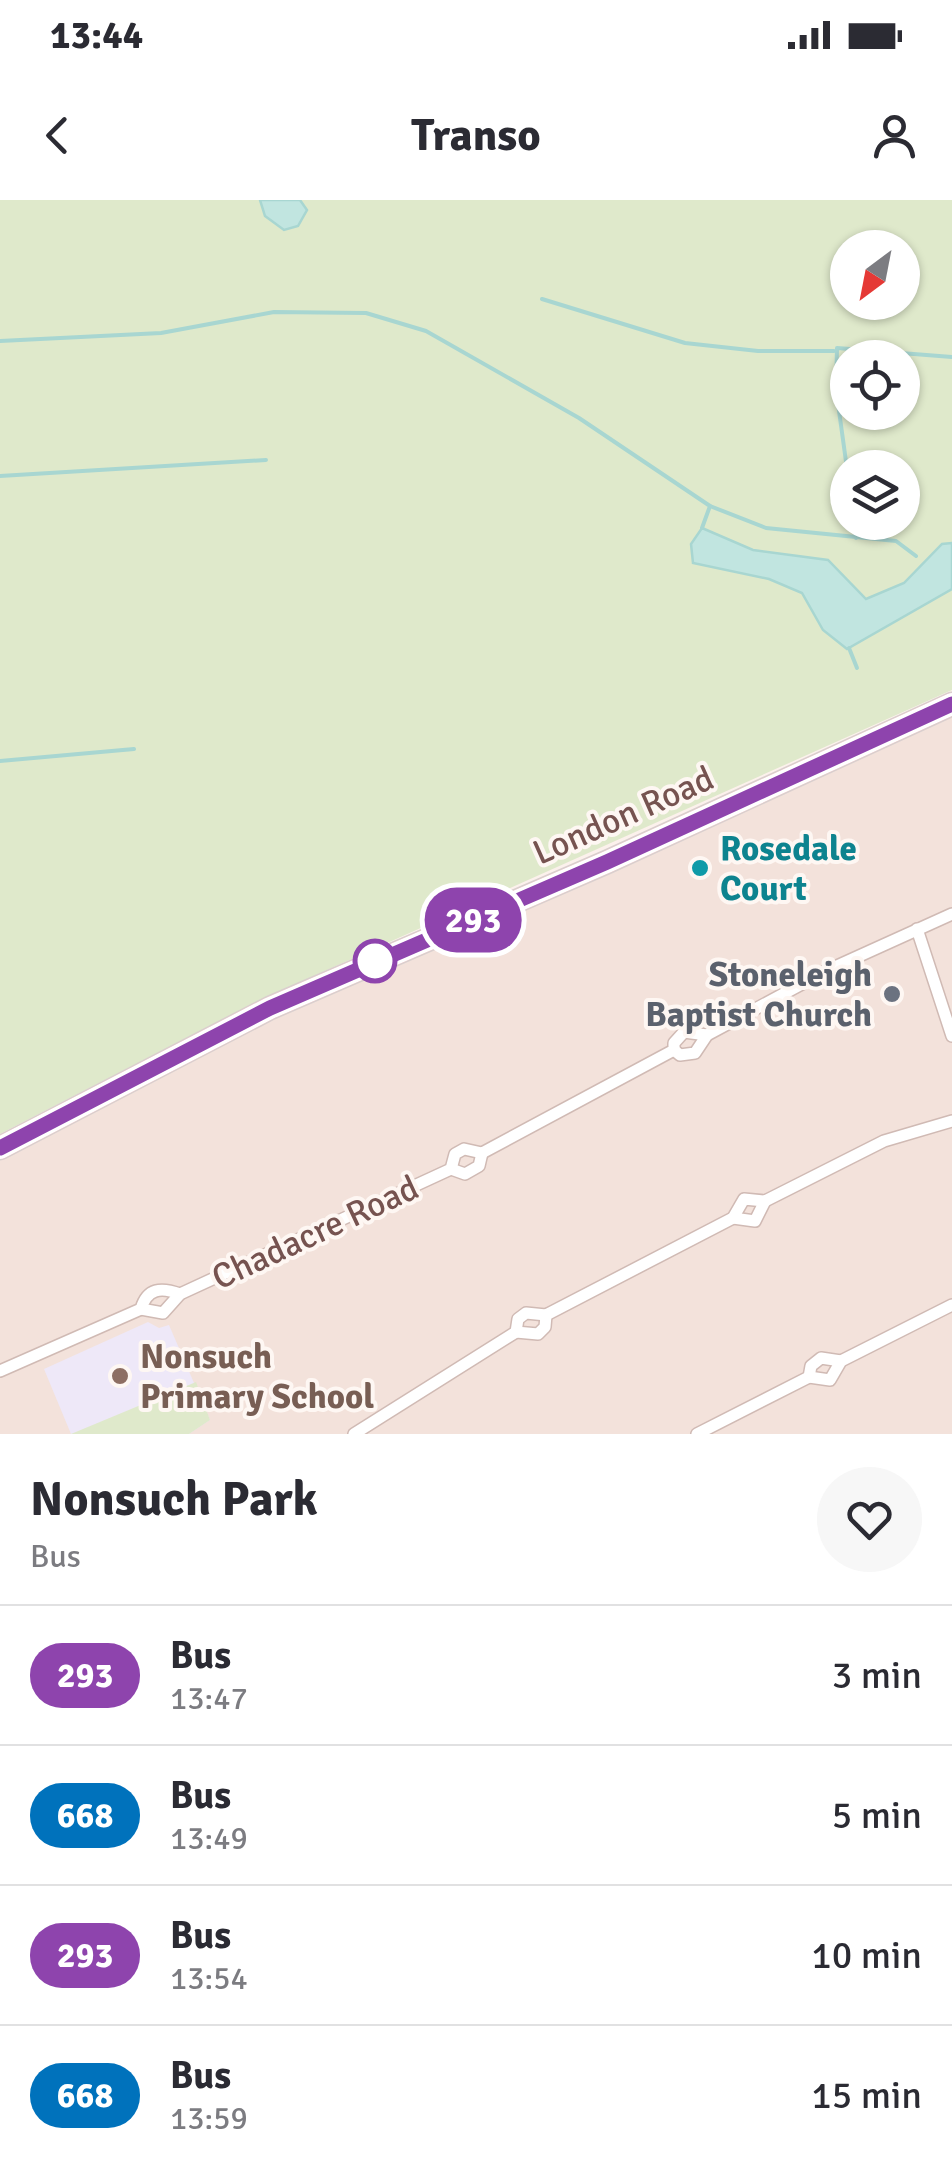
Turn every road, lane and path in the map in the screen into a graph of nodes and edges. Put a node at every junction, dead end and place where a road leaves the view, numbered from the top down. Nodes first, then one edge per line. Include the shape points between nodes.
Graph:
1 (952, 704) edge
2 (952, 914) edge
3 (917, 929) junction
4 (706, 1035) junction
5 (952, 1036) edge
6 (674, 1050) junction
7 (952, 1121) edge
8 (0, 1148) edge
9 (482, 1153) junction
10 (451, 1169) junction
11 (765, 1201) junction
12 (733, 1218) junction
13 (180, 1294) junction
14 (952, 1306) edge
15 (140, 1309) junction
16 (546, 1316) junction
17 (516, 1332) junction
18 (841, 1361) junction
19 (0, 1371) edge
20 (809, 1377) junction
21 (354, 1434) edge
22 (698, 1434) edge

1 - 8 highway, London Road via 270,1008
2 - 3 street, Chadacre Road
3 - 4 street, Chadacre Road
3 - 5 street
4 - 6 street, Chadacre Road via 695,1053
4 - 6 street, Chadacre Road via 684,1032
6 - 9 street, Chadacre Road
7 - 11 street via 884,1141
9 - 10 street, Chadacre Road via 464,1149
9 - 10 street, Chadacre Road via 479,1166 465,1174
10 - 13 street, Chadacre Road
11 - 12 street via 744,1199
11 - 12 street via 755,1221
12 - 16 street
13 - 15 street, Chadacre Road via 163,1313
13 - 15 street, Chadacre Road via 156,1290
14 - 18 street
15 - 19 street, Chadacre Road
16 - 17 street via 538,1334
16 - 17 street via 526,1313
17 - 21 street
18 - 20 street via 830,1380
18 - 20 street via 821,1358
20 - 22 street

